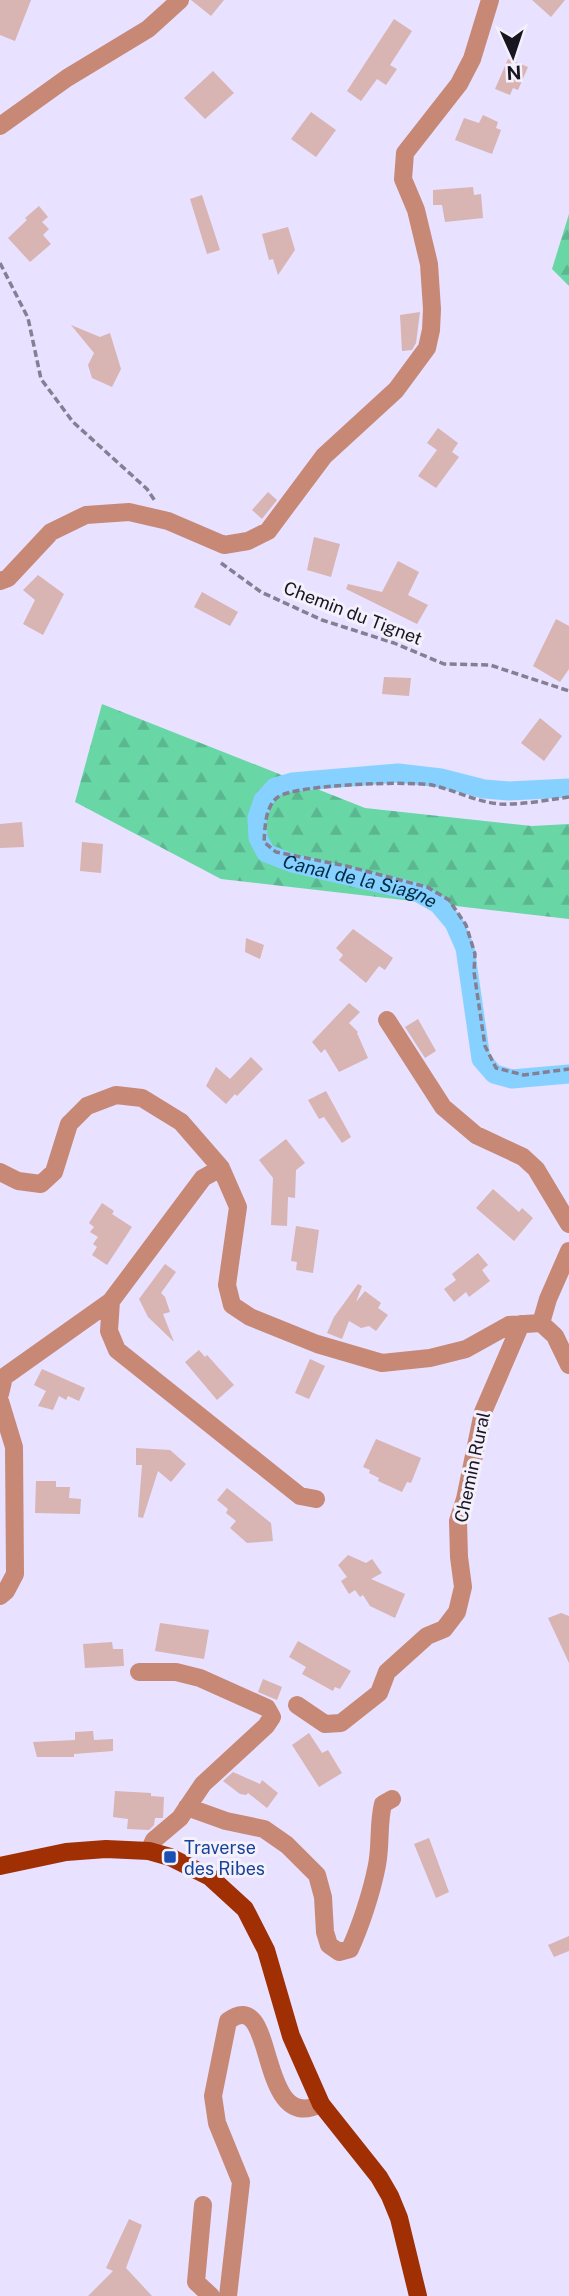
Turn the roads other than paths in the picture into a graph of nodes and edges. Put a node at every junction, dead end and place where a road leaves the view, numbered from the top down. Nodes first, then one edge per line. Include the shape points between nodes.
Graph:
1 (180, 0) edge
2 (490, 0) edge
3 (0, 126) edge
4 (0, 581) edge
5 (387, 1020) dead end
6 (221, 1168) junction
7 (0, 1171) edge
8 (569, 1224) edge
9 (569, 1251) edge
10 (111, 1301) junction
11 (541, 1323) junction
12 (521, 1324) junction
13 (569, 1365) edge
14 (0, 1394) edge
15 (0, 1401) edge
16 (316, 1500) dead end
17 (0, 1596) edge
18 (139, 1672) dead end
19 (297, 1705) dead end
20 (392, 1799) dead end
21 (187, 1807) junction
22 (149, 1852) junction
23 (0, 1866) edge
24 (321, 2104) junction
25 (203, 2205) dead end
26 (211, 2296) edge
27 (228, 2296) edge
28 (418, 2296) edge

1 - 3 street via 148,29
2 - 4 street via 472,59 459,84 405,153 403,179 416,209 429,264 432,309 427,348 396,390 324,456 268,531 248,541 224,545 168,521 129,512 86,515 51,531
5 - 8 street via 443,1107 476,1135 523,1157 536,1169
6 - 7 street via 181,1122 142,1098 116,1095 87,1106 69,1124 54,1172 41,1184 18,1181
6 - 10 street via 203,1178
6 - 12 street via 238,1207 227,1285 232,1305 250,1317 382,1363 430,1359 466,1349 509,1325
9 - 11 street
10 - 14 street via 4,1377
10 - 16 street via 110,1331 117,1350 300,1496
11 - 12 street
11 - 13 street via 555,1336
12 - 19 street, Chemin Rural via 483,1412 458,1521 463,1587 457,1612 444,1629 428,1636 387,1672 379,1693 341,1723 325,1724
15 - 17 street via 14,1447 15,1561 15,1574
18 - 21 street via 176,1672 200,1678 267,1708 272,1717 203,1784
20 - 21 street via 383,1804 377,1864 356,1936 350,1949 339,1952 329,1945 325,1932 317,1875 287,1845 264,1829
21 - 22 street via 154,1840
22 - 23 main road via 66,1852
22 - 24 main road via 210,1877 245,1909 266,1950 292,2036
24 - 27 street via 310,2109 290,2104 273,2076 256,2021 248,2015 228,2021 213,2096 217,2123 241,2182
24 - 28 main road via 390,2196
25 - 26 street via 196,2282

